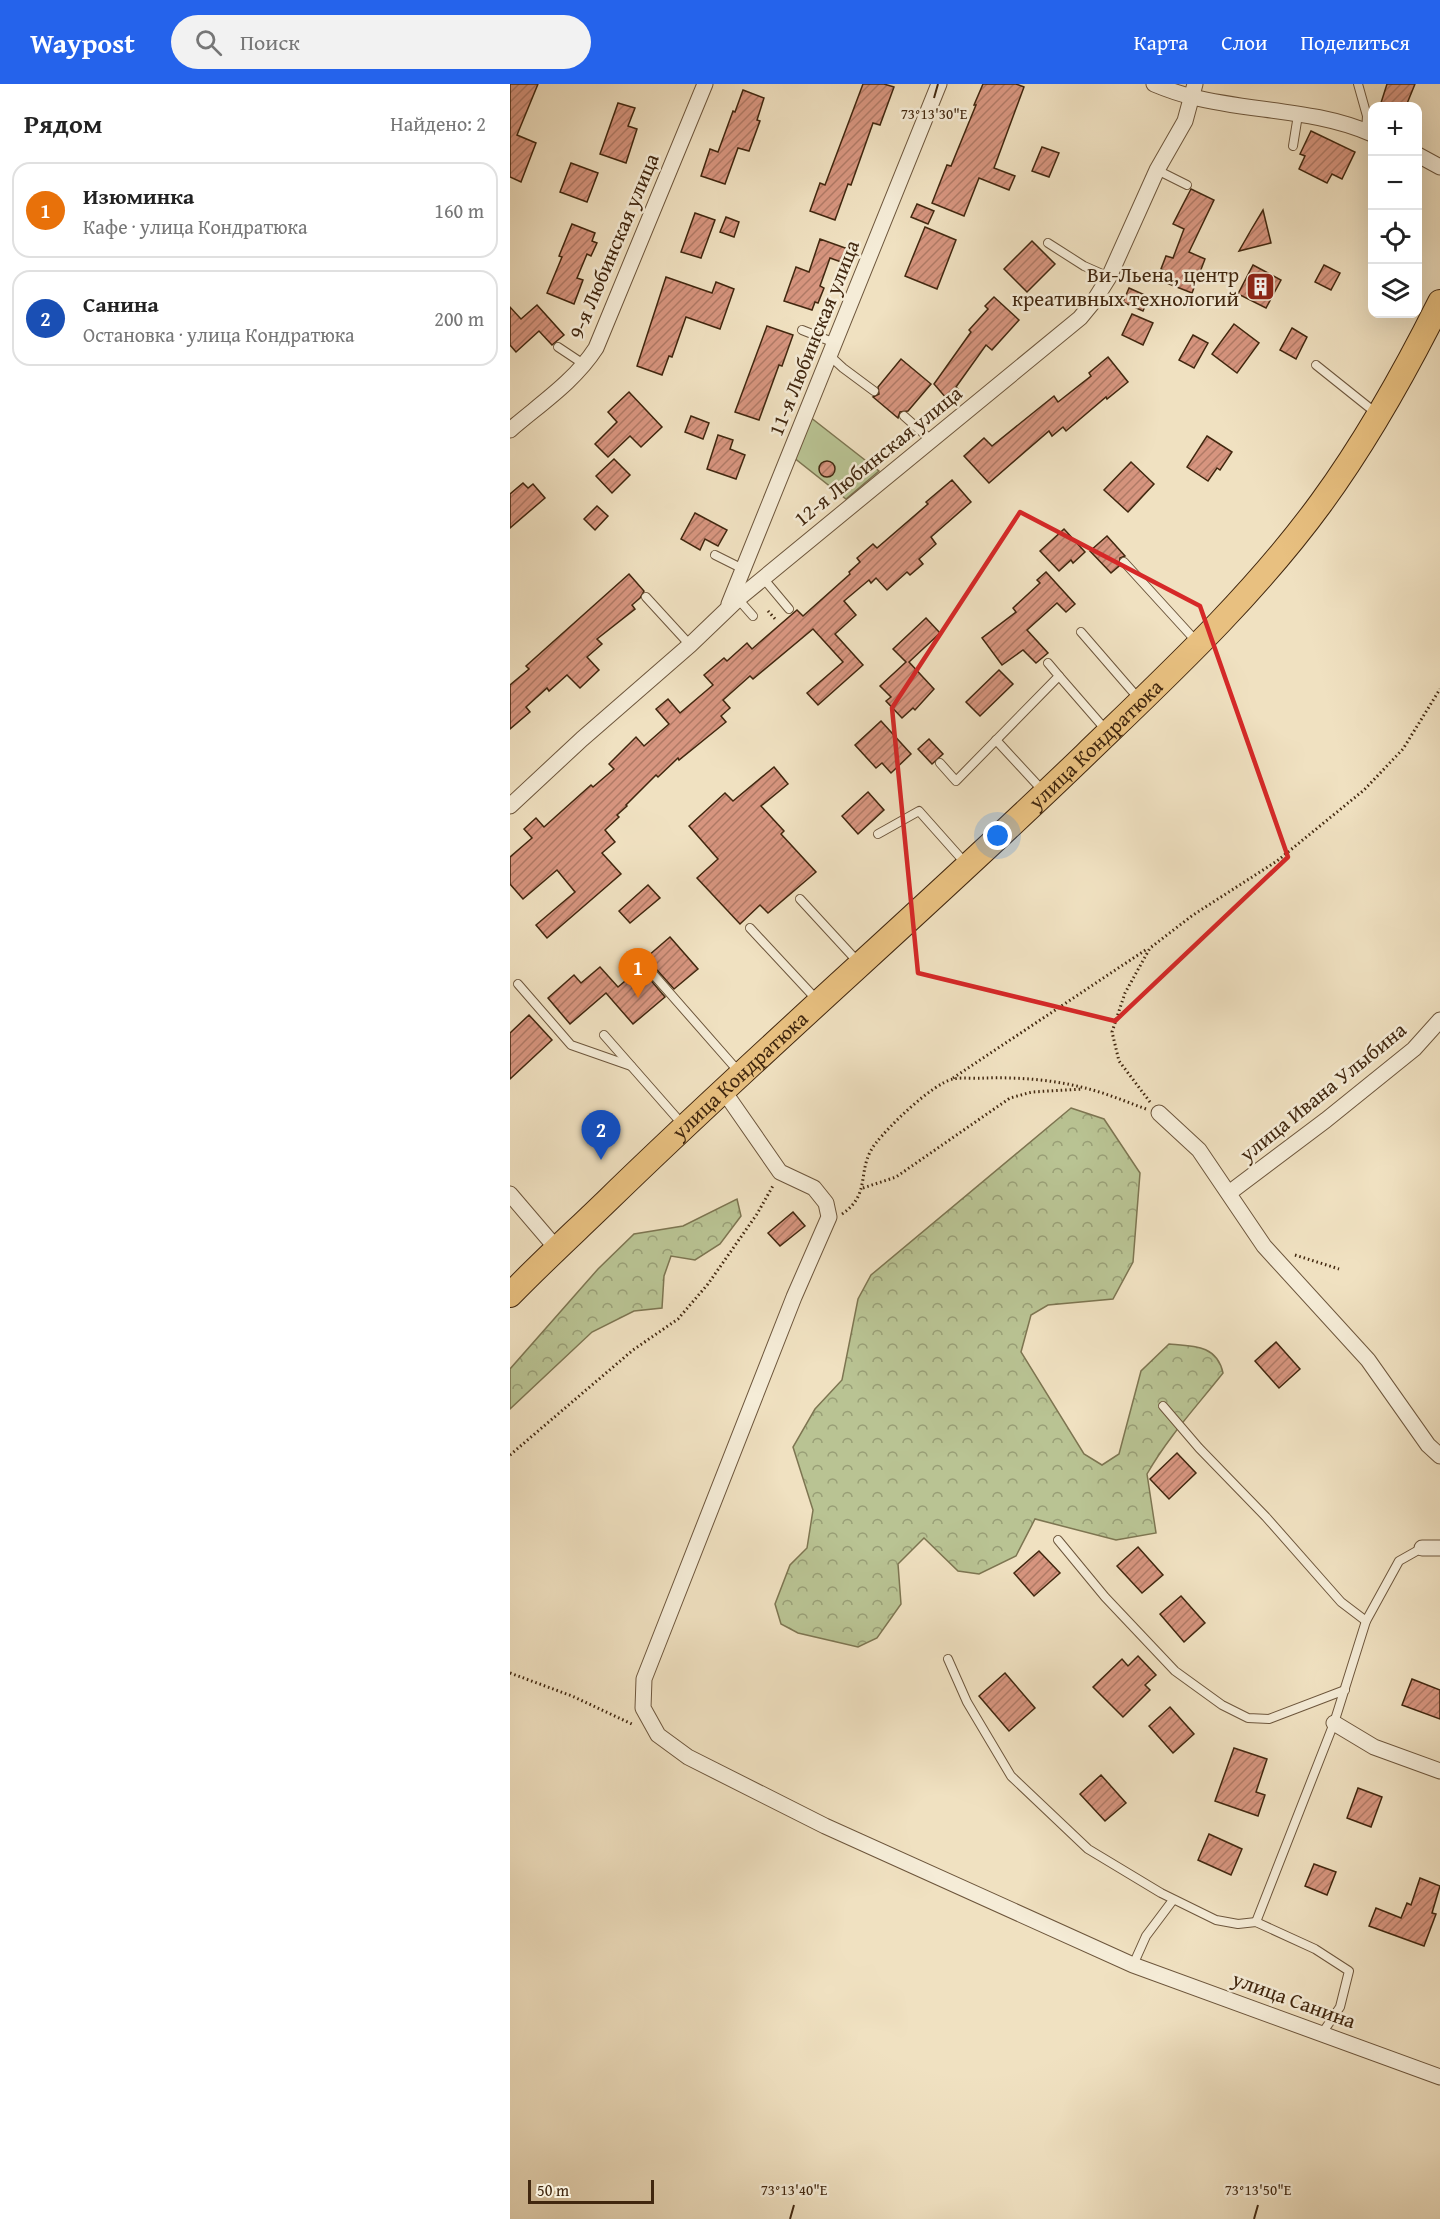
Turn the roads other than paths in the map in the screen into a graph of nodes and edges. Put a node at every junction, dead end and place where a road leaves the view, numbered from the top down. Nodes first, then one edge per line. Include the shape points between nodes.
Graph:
1 (705, 84) edge
2 (939, 84) edge
3 (1154, 84) edge
4 (1358, 84) edge
5 (1194, 91) edge
6 (1298, 115) junction
7 (1368, 124) edge
8 (1368, 133) edge
9 (1293, 146) dead end
10 (1420, 156) edge
11 (1440, 167) edge
12 (1157, 170) junction
13 (1187, 185) dead end
14 (1048, 243) dead end
15 (1109, 277) junction
16 (1440, 302) edge
17 (802, 330) dead end
18 (558, 347) dead end
19 (832, 349) junction
20 (585, 365) junction
21 (1316, 365) dead end
22 (874, 391) dead end
23 (1379, 415) junction
24 (904, 416) dead end
25 (510, 430) edge
26 (931, 440) junction
27 (715, 555) dead end
28 (1124, 562) dead end
29 (743, 569) junction
30 (763, 578) junction
31 (646, 597) dead end
32 (733, 603) junction
33 (789, 609) dead end
34 (753, 616) dead end
35 (1081, 632) dead end
36 (690, 645) junction
37 (1200, 645) junction
38 (1048, 663) dead end
39 (1059, 676) junction
40 (1141, 701) junction
41 (1108, 732) junction
42 (996, 740) junction
43 (940, 763) dead end
44 (1045, 793) junction
45 (510, 806) edge
46 (878, 834) dead end
47 (968, 866) junction
48 (800, 899) dead end
49 (750, 928) dead end
50 (860, 964) junction
51 (653, 974) dead end
52 (518, 984) dead end
53 (818, 1002) junction
54 (1440, 1020) edge
55 (604, 1035) dead end
56 (631, 1065) junction
57 (731, 1082) junction
58 (1159, 1113) road end
59 (684, 1126) junction
60 (1229, 1193) junction
61 (510, 1194) edge
62 (557, 1249) junction
63 (515, 1288) edge
64 (1163, 1406) dead end
65 (1440, 1456) edge
66 (1058, 1540) dead end
67 (1422, 1548) joint
68 (1440, 1548) edge
69 (1366, 1621) junction
70 (948, 1659) dead end
71 (1345, 1690) junction
72 (1335, 1723) junction
73 (1440, 1771) edge
74 (1173, 1900) junction
75 (1256, 1922) junction
76 (1133, 1965) junction
77 (1323, 2032) junction
78 (1440, 2077) edge

1 - 20 street, 9-я Любинская улица via 596,348
2 - 19 street, 11-я Любинская улица
3 - 5 street
4 - 7 lane
5 - 6 street
5 - 12 street, 12-я Любинская улица via 1185,121
6 - 8 street
6 - 9 lane
10 - 11 street
12 - 13 lane
12 - 15 street, 12-я Любинская улица
14 - 15 lane
15 - 26 street, 12-я Любинская улица via 1080,318
16 - 23 main road, улица Кондратюка
17 - 19 lane
18 - 20 lane
19 - 22 lane via 843,368
19 - 29 street, 11-я Любинская улица
20 - 25 street, 9-я Любинская улица
21 - 23 lane
23 - 37 main road, улица Кондратюка via 1306,523 1251,591
24 - 26 lane
26 - 30 street, 12-я Любинская улица
27 - 29 lane
28 - 37 lane
29 - 32 street, 11-я Любинская улица
30 - 32 street, 12-я Любинская улица
30 - 33 lane
31 - 36 lane
32 - 34 lane
32 - 36 street, 12-я Любинская улица
35 - 40 lane
36 - 45 street, 12-я Любинская улица
37 - 40 main road, улица Кондратюка
38 - 39 lane
39 - 41 lane
39 - 42 lane
40 - 41 main road, улица Кондратюка
41 - 44 main road, улица Кондратюка
42 - 43 lane via 956,781
42 - 44 lane
44 - 47 main road, улица Кондратюка
46 - 47 lane via 919,811
47 - 50 main road, улица Кондратюка
48 - 50 lane
49 - 53 lane
50 - 53 main road, улица Кондратюка
51 - 57 lane
52 - 56 lane via 571,1045
53 - 57 main road, улица Кондратюка
54 - 60 street, улица Ивана Улыбина via 1414,1049
55 - 56 lane
56 - 59 lane
57 - 59 main road, улица Кондратюка
57 - 76 street, улица Санина via 780,1172 814,1188 826,1203 829,1217 644,1679 643,1708 657,1735 688,1757 825,1826
58 - 60 street via 1199,1150
59 - 62 main road, улица Кондратюка
60 - 65 street via 1264,1246 1368,1360
61 - 62 street
62 - 63 main road, улица Кондратюка
64 - 69 lane via 1341,1602
66 - 71 lane via 1175,1671 1222,1705 1248,1718 1269,1719
67 - 68 street
67 - 69 lane via 1399,1561
69 - 71 lane
70 - 74 lane via 967,1702 1011,1776 1089,1848
71 - 72 lane
72 - 73 street via 1374,1747
72 - 75 lane
74 - 75 lane via 1216,1920
74 - 76 lane via 1146,1936
75 - 77 lane via 1316,1949 1349,1971 1340,2007
76 - 77 street, улица Санина
77 - 78 street, улица Санина

